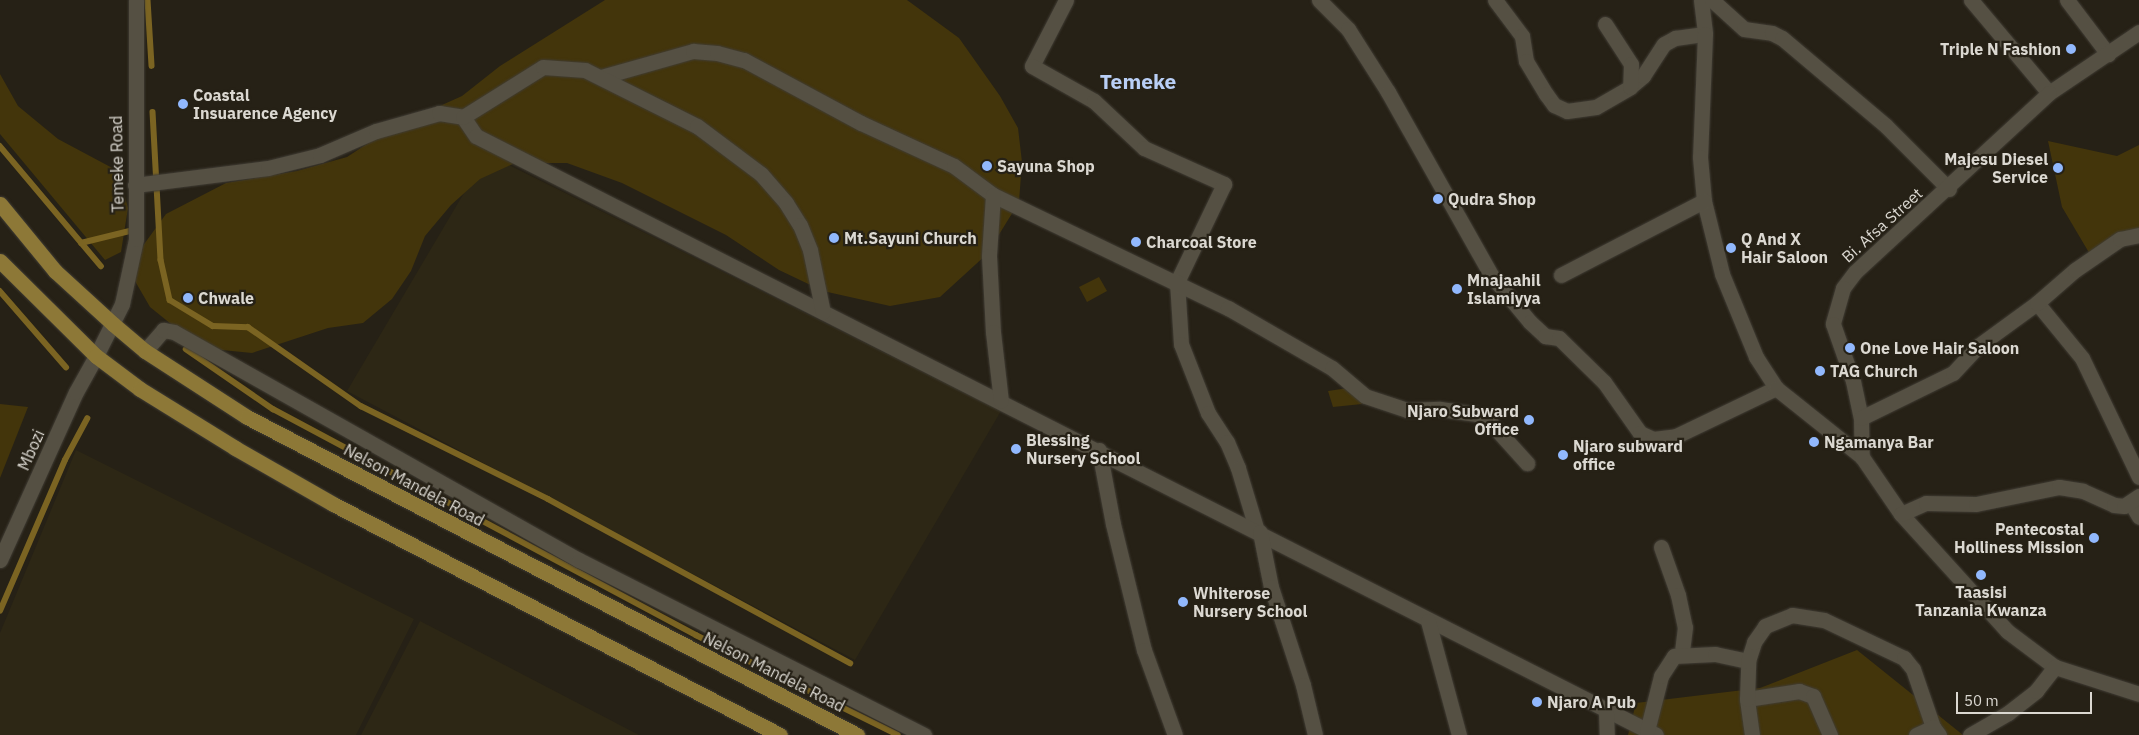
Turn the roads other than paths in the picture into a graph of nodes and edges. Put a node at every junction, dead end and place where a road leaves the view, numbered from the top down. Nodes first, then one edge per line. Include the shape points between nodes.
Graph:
1 (136, 0) edge
2 (1066, 0) edge
3 (1319, 0) edge
4 (1495, 0) edge
5 (1701, 0) edge
6 (1712, 0) edge
7 (2068, 0) edge
8 (1978, 2) edge
9 (1604, 24) dead end
10 (2139, 32) edge
11 (1705, 34) junction
12 (2108, 54) junction
13 (601, 77) junction
14 (1630, 86) junction
15 (2049, 93) junction
16 (463, 117) junction
17 (135, 185) junction
18 (1949, 189) junction
19 (993, 195) junction
20 (1704, 201) junction
21 (0, 204) edge
22 (2139, 235) edge
23 (0, 261) edge
24 (1561, 276) dead end
25 (1177, 282) junction
26 (2037, 303) junction
27 (823, 312) junction
28 (113, 324) junction
29 (145, 351) junction
30 (96, 356) junction
31 (1776, 388) junction
32 (1001, 401) junction
33 (1861, 418) junction
34 (1099, 450) junction
35 (1862, 457) junction
36 (1527, 463) dead end
37 (2139, 477) edge
38 (2135, 499) edge
39 (1901, 514) junction
40 (2139, 517) edge
41 (1258, 532) junction
42 (1661, 547) dead end
43 (0, 560) edge
44 (1428, 621) junction
45 (1682, 653) junction
46 (1748, 661) junction
47 (2055, 667) junction
48 (2139, 694) edge
49 (1747, 699) junction
50 (1606, 712) junction
51 (1936, 731) edge
52 (1651, 733) edge
53 (780, 735) edge
54 (857, 735) edge
55 (924, 735) edge
56 (1175, 735) edge
57 (1315, 735) edge
58 (1459, 735) edge
59 (1607, 735) edge
60 (1752, 735) edge
61 (1830, 735) edge
62 (1916, 735) edge
63 (1970, 735) edge

1 - 17 street, Temeke Road
2 - 25 street via 1032,66 1094,100 1144,148 1224,184 1224,190 1201,226
3 - 31 street via 1348,30 1388,92 1490,275 1530,322 1545,336 1559,338 1604,382 1640,433 1653,439 1676,436
4 - 14 street via 1522,36 1526,60 1554,105 1567,111 1596,107
5 - 11 street
6 - 18 street via 1744,29 1772,33 1782,38 1886,126
7 - 12 street
8 - 15 street
9 - 14 street via 1631,64
10 - 12 street, Bi. Afsa Street
11 - 14 street via 1675,38 1664,44 1643,76
11 - 20 street via 1700,157
12 - 15 street, Bi. Afsa Street
13 - 16 street via 585,70 543,67
13 - 19 street via 693,51 744,60 861,123 954,166
13 - 27 street via 697,126 761,174 800,225 810,250
15 - 18 street, Bi. Afsa Street
16 - 17 street via 439,113 376,131 320,155 268,168
16 - 27 street via 476,136
17 - 28 street, Temeke Road via 133,256 122,304
18 - 33 street, Bi. Afsa Street via 1855,272 1836,304 1833,324 1853,381
19 - 25 street
19 - 32 street via 990,280
20 - 24 street
20 - 31 street via 1722,274 1742,328
21 - 28 main road, Nelson Mandela Road via 55,271
22 - 26 street via 2120,239 2075,270
23 - 30 main road
25 - 36 street via 1332,368 1366,396 1385,405 1407,410 1440,409 1477,414 1489,420
25 - 41 street via 1180,344 1208,413 1227,442 1238,468
26 - 33 street via 1978,346 1953,372
26 - 37 street via 2082,358
27 - 32 street
28 - 29 main road, Nelson Mandela Road
28 - 30 street, Temeke Road
29 - 54 main road, Nelson Mandela Road via 248,417
29 - 55 street via 163,330 174,332 580,560
30 - 43 street, Mbozi via 76,392
30 - 53 main road via 140,389 333,504
31 - 35 street
32 - 34 street
33 - 35 street, Bi. Afsa Street
34 - 41 street
34 - 56 street via 1112,524 1144,650
35 - 39 street
38 - 39 street via 2114,505 2083,491 2059,487 1976,504 1926,503
38 - 40 street
39 - 47 street via 2007,631
41 - 44 street
41 - 57 street
42 - 45 street via 1685,627
44 - 50 street
44 - 58 street
45 - 46 street via 1735,656
45 - 52 street via 1667,662 1661,676
46 - 49 street
46 - 51 street via 1754,642 1765,626 1777,619 1808,615 1824,620 1904,658 1913,669
47 - 48 street
47 - 63 street via 2036,691 2008,713
49 - 60 street
49 - 61 street via 1799,691 1813,696
50 - 52 street
50 - 59 street
51 - 62 street

